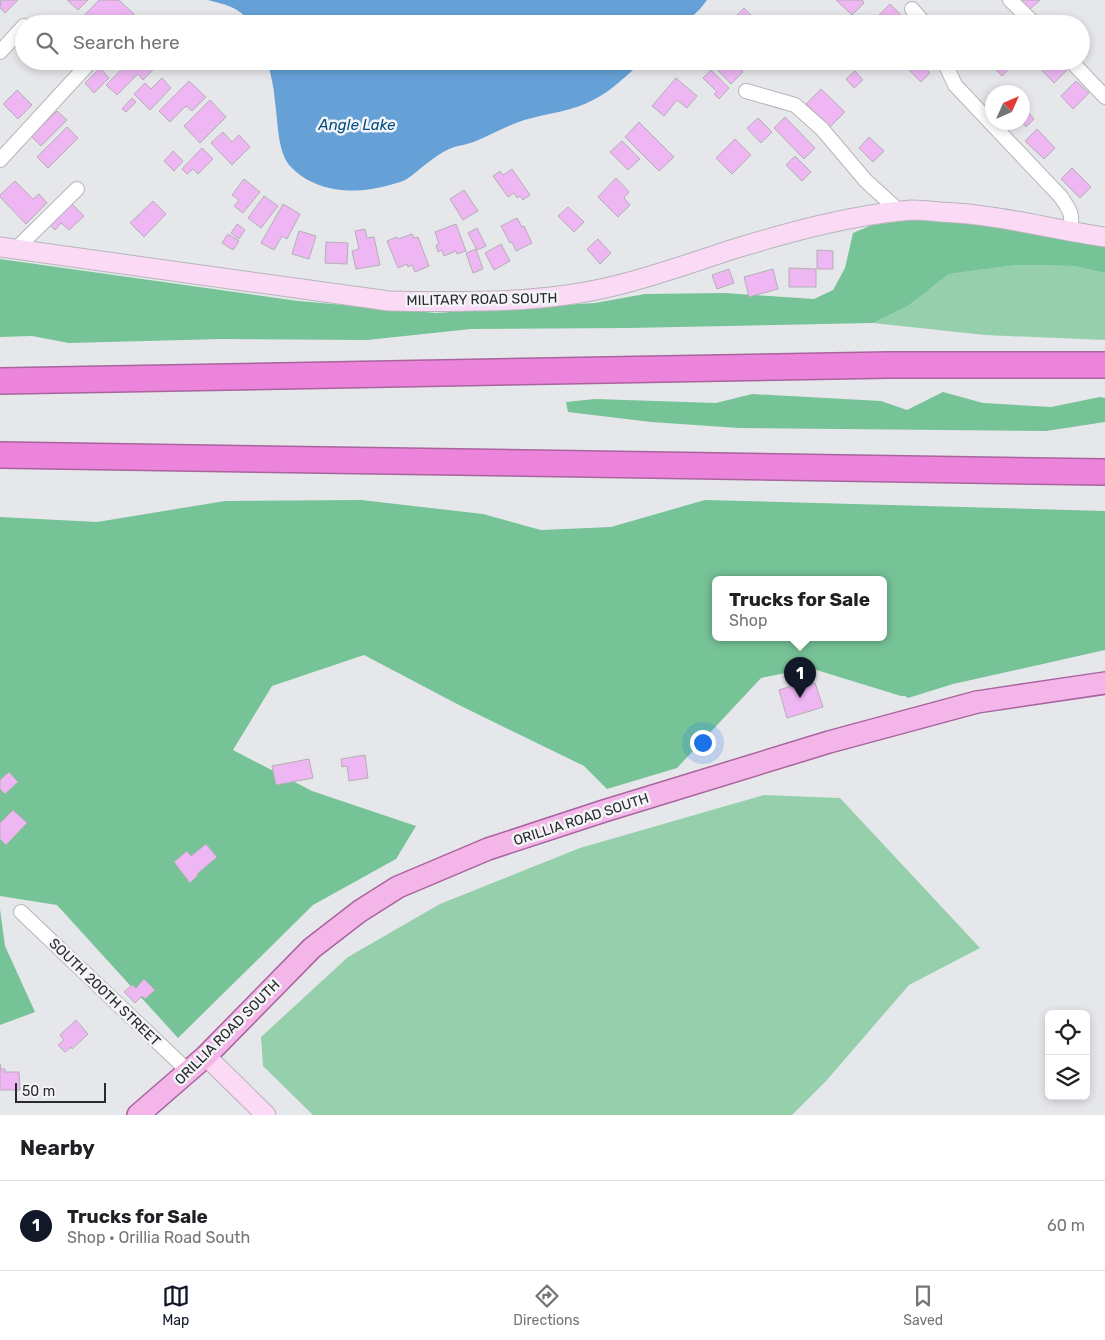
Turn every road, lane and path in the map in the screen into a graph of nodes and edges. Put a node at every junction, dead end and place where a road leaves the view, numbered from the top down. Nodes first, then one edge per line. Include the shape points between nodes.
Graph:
1 (1010, 0) edge
2 (912, 9) dead end
3 (917, 15) edge
4 (1026, 15) edge
5 (15, 36) edge
6 (0, 52) edge
7 (84, 70) edge
8 (948, 70) edge
9 (1080, 70) edge
10 (746, 91) dead end
11 (1105, 97) edge
12 (0, 160) edge
13 (77, 189) dead end
14 (900, 212) junction
15 (1070, 232) junction
16 (1105, 236) edge
17 (8, 248) edge
18 (1105, 365) edge
19 (1062, 366) junction
20 (1105, 369) edge
21 (0, 381) edge
22 (0, 456) edge
23 (1105, 472) edge
24 (1105, 683) edge
25 (21, 912) dead end
26 (206, 1056) junction
27 (189, 1072) junction
28 (138, 1115) edge
29 (266, 1115) edge

1 - 4 street
2 - 3 street
5 - 6 street
7 - 12 street
8 - 15 street via 955,85 1061,197 1071,211
9 - 11 street
10 - 14 street via 795,105 822,129 866,181
13 - 17 street
14 - 15 main road, MILITARY ROAD SOUTH via 976,214
14 - 17 main road, MILITARY ROAD SOUTH via 787,235 615,286 564,297 503,301 389,301
15 - 16 main road, MILITARY ROAD SOUTH
18 - 19 highway
19 - 20 highway
19 - 21 highway via 889,365
22 - 23 highway
24 - 26 main road, ORILLIA ROAD SOUTH via 977,702 829,742 488,849 398,887 360,910 312,948
25 - 27 street, SOUTH 200TH STREET
26 - 27 main road, ORILLIA ROAD SOUTH
26 - 29 main road
27 - 28 main road, ORILLIA ROAD SOUTH

